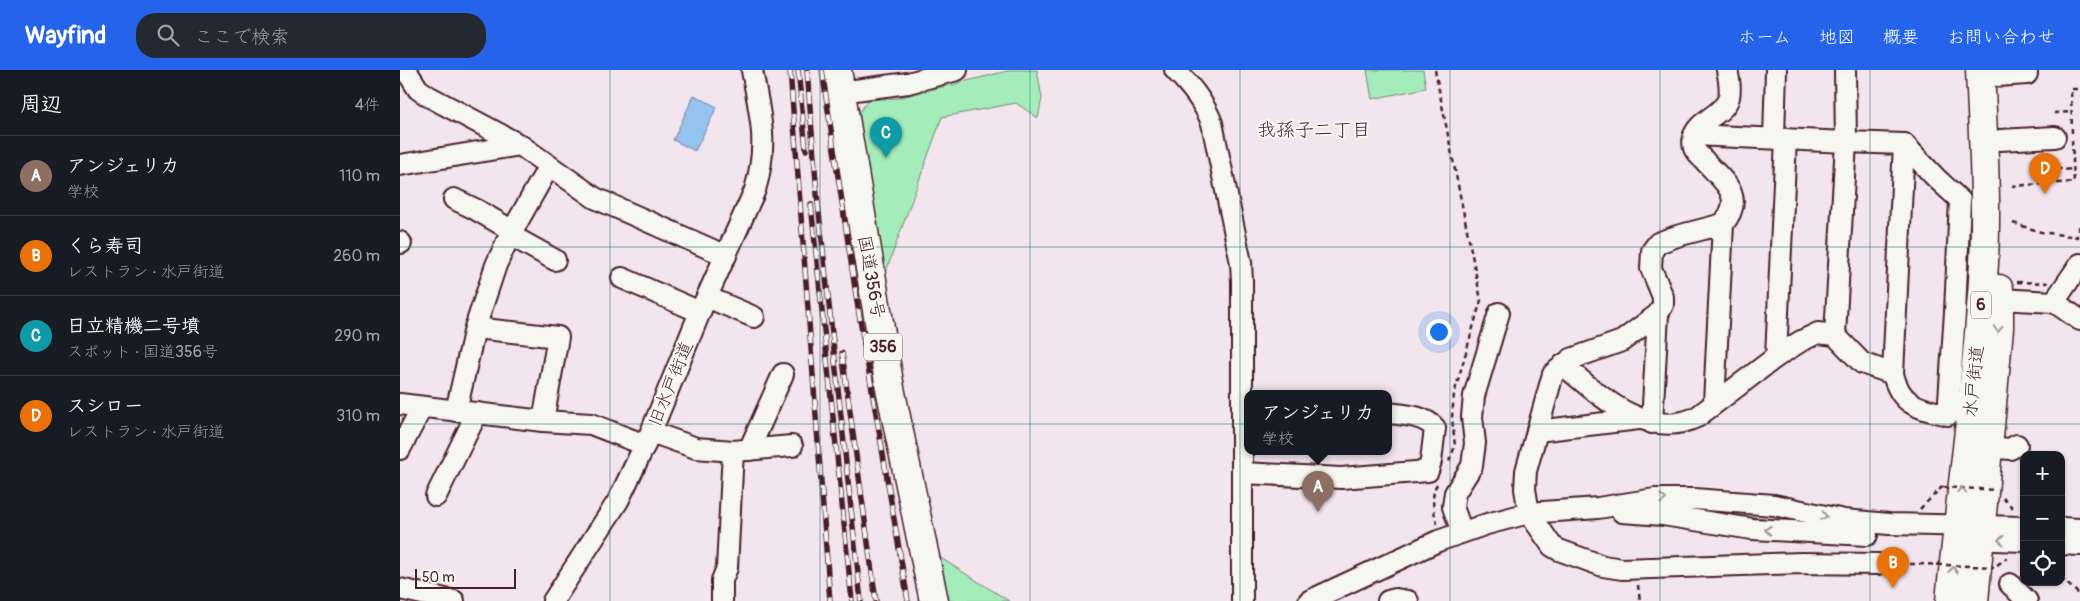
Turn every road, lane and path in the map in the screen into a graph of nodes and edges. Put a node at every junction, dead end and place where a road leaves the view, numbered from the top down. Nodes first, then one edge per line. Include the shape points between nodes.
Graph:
1 (406, 70) edge
2 (752, 70) edge
3 (957, 70) edge
4 (1175, 70) edge
5 (1435, 70) edge
6 (1727, 70) edge
7 (1776, 70) edge
8 (1845, 70) edge
9 (1991, 72) edge
10 (2028, 74) dead end
11 (839, 81) edge
12 (2071, 112) dead end
13 (2054, 113) dead end
14 (1694, 135) junction
15 (2055, 137) dead end
16 (1780, 138) junction
17 (2000, 140) junction
18 (1846, 142) junction
19 (1904, 144) junction
20 (520, 145) junction
21 (400, 165) edge
22 (549, 166) junction
23 (2057, 167) dead end
24 (2073, 169) dead end
25 (454, 199) dead end
26 (2013, 223) dead end
27 (1723, 224) junction
28 (2080, 225) edge
29 (511, 233) junction
30 (726, 256) junction
31 (555, 260) dead end
32 (2080, 264) edge
33 (622, 278) dead end
34 (2008, 290) junction
35 (2055, 293) junction
36 (703, 304) junction
37 (1499, 313) dead end
38 (1658, 314) junction
39 (754, 317) dead end
40 (2080, 320) edge
41 (475, 328) junction
42 (1836, 335) junction
43 (1776, 357) junction
44 (1563, 365) junction
45 (783, 374) dead end
46 (1893, 374) junction
47 (1714, 403) junction
48 (400, 404) edge
49 (422, 407) junction
50 (456, 411) junction
51 (477, 413) junction
52 (1392, 414) edge
53 (543, 421) junction
54 (1646, 421) junction
55 (1537, 431) junction
56 (648, 438) junction
57 (2017, 445) dead end
58 (792, 446) dead end
59 (1987, 447) junction
60 (400, 449) edge
61 (741, 450) junction
62 (1447, 466) dead end
63 (1242, 473) junction
64 (1439, 480) dead end
65 (436, 496) dead end
66 (1529, 513) junction
67 (1915, 514) dead end
68 (2020, 519) edge
69 (2020, 521) edge
70 (1436, 524) dead end
71 (2065, 528) edge
72 (2080, 529) edge
73 (1462, 532) junction
74 (1968, 532) junction
75 (2065, 544) edge
76 (2080, 545) edge
77 (2018, 547) edge
78 (1878, 564) joint
79 (2065, 582) edge
80 (1638, 584) dead end
81 (2010, 584) dead end
82 (400, 589) edge
83 (2080, 595) edge
84 (934, 600) edge
85 (1313, 600) edge
86 (454, 601) edge
87 (553, 601) edge
88 (722, 601) edge
89 (1242, 601) edge
90 (1388, 601) edge
91 (1408, 601) edge
92 (1640, 601) edge
93 (1950, 601) edge
94 (1974, 601) edge
95 (2027, 601) edge

1 - 20 street via 418,89 428,96
2 - 30 street, 旧水戸街道 via 762,122 763,154 755,190
3 - 11 street via 908,83
4 - 63 street via 1196,93 1212,123 1241,263
5 - 62 path via 1481,300 1454,394 1455,446
6 - 14 street via 1729,98
7 - 16 street
8 - 18 street
9 - 10 street
9 - 17 highway, 水戸街道 / 6
74 -> 9 highway, 水戸街道 / 6 via 1984,260 1984,151
11 - 84 highway, 国道356号 / 356 via 888,378
12 - 13 path
14 - 16 street
14 - 27 street via 1695,151 1728,186 1733,197 1732,211
15 - 17 street
16 - 18 street
16 - 43 street
17 - 34 highway, 水戸街道 / 6
18 - 19 street
18 - 42 street
19 - 46 street
19 - 46 street via 1960,200 1948,415 1913,406 1894,382
20 - 21 street
20 - 22 street
22 - 29 street
22 - 30 street via 595,198
23 - 24 path
25 - 29 street
26 - 28 path via 2041,232 2077,237
27 - 38 street via 1658,243 1652,251 1651,268 1663,297
27 - 47 street
29 - 31 street
29 - 41 street via 496,264
30 - 36 street, 旧水戸街道
32 - 35 street
33 - 36 street
34 - 35 street
34 - 35 path
34 -> 59 highway, 水戸街道 / 6 via 1999,328
35 - 40 street
36 - 39 street
36 - 56 street, 旧水戸街道
37 - 73 street via 1474,396 1472,466 1454,499 1453,507
38 - 44 street via 1622,341
38 - 54 street
41 - 50 street
41 - 53 street via 558,337
42 - 43 street via 1818,333
42 - 46 street via 1862,363
43 - 47 street
44 - 54 street via 1597,394
44 - 55 street via 1553,374
45 - 61 street
47 - 54 street via 1684,423 1661,425
48 - 49 street
49 - 50 street
49 - 60 street
50 - 51 street
51 - 53 street
51 - 65 street
52 - 63 street via 1416,417 1435,428 1428,470 1341,478
53 - 56 street via 591,424
54 - 55 street
55 - 66 street via 1526,471
56 - 61 street via 696,448
56 - 87 street, 旧水戸街道 via 618,501
57 - 59 street via 2010,449
58 - 61 street
59 - 74 highway, 水戸街道 / 6
61 - 88 street via 727,568 722,580
63 - 89 street
64 - 70 path via 1434,489
66 - 73 street
66 - 74 street via 1598,508 1760,530
66 - 78 street via 1552,546 1603,566 1622,569 1801,563
67 - 68 path, bridge via 1942,487 1996,490
69 - 74 street
71 - 72 street
73 - 85 street
77 -> 74 street
93 -> 74 highway, 水戸街道 / 6
74 - 94 highway, 水戸街道 / 6
75 - 76 street
77 - 78 path, bridge via 1994,567
79 - 83 path
80 - 92 path
81 - 95 street
82 - 86 street
90 - 91 street

